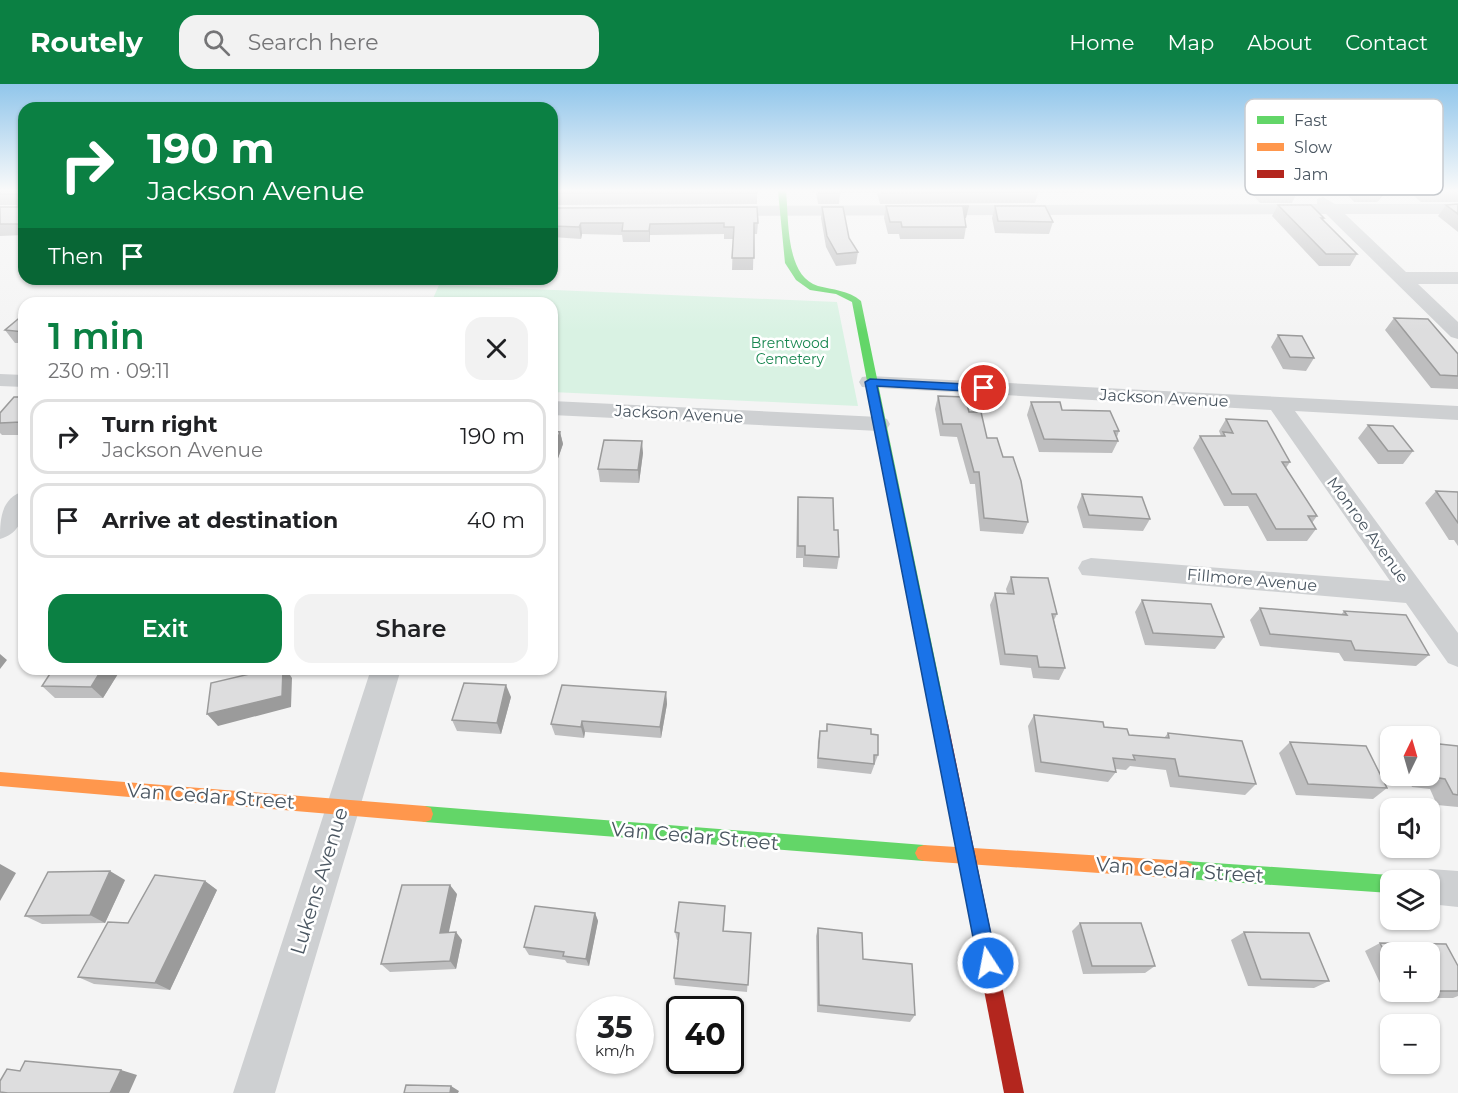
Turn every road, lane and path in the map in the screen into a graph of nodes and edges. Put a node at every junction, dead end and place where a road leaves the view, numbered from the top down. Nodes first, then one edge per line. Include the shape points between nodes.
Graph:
1 (786, 238) edge
2 (1360, 238) edge
3 (1401, 278) junction
4 (1458, 278) edge
5 (1458, 333) edge
6 (0, 380) edge
7 (18, 381) edge
8 (870, 382) junction
9 (1278, 404) junction
10 (558, 408) edge
11 (1458, 413) edge
12 (879, 424) junction
13 (18, 508) edge
14 (0, 530) edge
15 (1091, 568) dead end
16 (1413, 593) junction
17 (1458, 656) edge
18 (384, 675) edge
19 (0, 779) edge
20 (342, 806) junction
21 (966, 855) junction
22 (1380, 883) edge
23 (1440, 888) edge
24 (1458, 889) edge
25 (255, 1093) edge
26 (1014, 1093) edge

1 - 8 street via 789,262 799,278 813,288 838,292 856,301
2 - 3 street
3 - 4 street
3 - 5 street
6 - 7 street
8 - 9 street, Jackson Avenue
8 - 12 street
9 - 11 street, Jackson Avenue
9 - 16 street, Monroe Avenue
10 - 12 street, Jackson Avenue
12 - 21 street
13 - 14 street
15 - 16 street, Fillmore Avenue
16 - 17 street, Monroe Avenue
18 - 20 street, Lukens Avenue
19 - 20 street, Van Cedar Street
20 - 21 street, Van Cedar Street via 735,840
20 - 25 street, Lukens Avenue
21 - 22 street, Van Cedar Street
21 - 26 street
23 - 24 street

